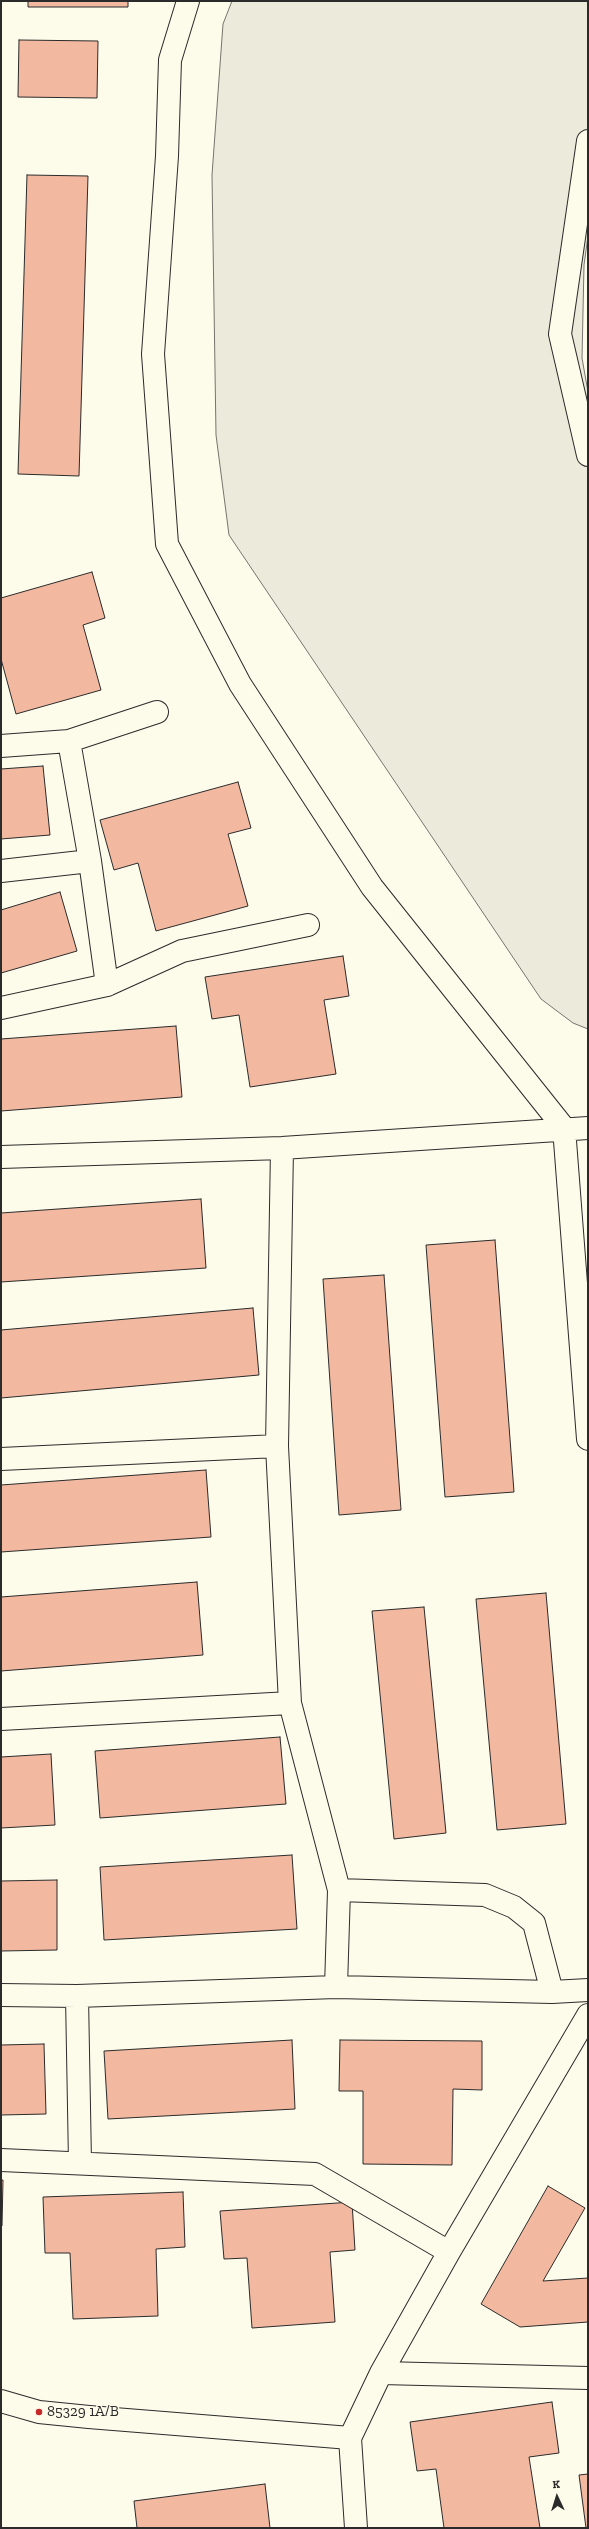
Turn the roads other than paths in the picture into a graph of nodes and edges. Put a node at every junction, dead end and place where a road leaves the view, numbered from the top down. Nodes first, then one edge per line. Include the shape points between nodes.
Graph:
1 (188, 1) edge
2 (588, 141) edge
3 (588, 455) edge
4 (157, 712) dead end
5 (69, 741) junction
6 (1, 746) edge
7 (90, 861) junction
8 (1, 871) edge
9 (308, 925) dead end
10 (107, 985) junction
11 (1, 1008) edge
12 (564, 1128) junction
13 (588, 1128) edge
14 (282, 1148) junction
15 (1, 1157) edge
16 (588, 1439) edge
17 (277, 1446) junction
18 (1, 1459) edge
19 (290, 1703) junction
20 (1, 1719) edge
21 (339, 1890) junction
22 (336, 1987) junction
23 (588, 1990) edge
24 (552, 1992) junction
25 (1, 1995) edge
26 (77, 1996) junction
27 (588, 2014) edge
28 (1, 2160) edge
29 (80, 2163) junction
30 (449, 2252) junction
31 (381, 2374) junction
32 (588, 2378) edge
33 (1, 2401) edge
34 (350, 2438) junction
35 (356, 2528) edge

1 - 12 street via 170,60 167,156 153,354 167,544 240,684 372,887
2 - 3 street via 560,334
4 - 5 street
5 - 6 street
5 - 7 street
7 - 8 street
7 - 10 street
9 - 10 street via 182,952
10 - 11 street
12 - 13 street
12 - 14 street
12 - 16 street
14 - 15 street
14 - 17 street
17 - 18 street
17 - 19 street
19 - 20 street
19 - 21 street
21 - 22 street
21 - 24 street via 486,1894 514,1907 534,1923
22 - 24 street
22 - 26 street
23 - 24 street
25 - 26 street
26 - 29 street
27 - 30 street
28 - 29 street
29 - 30 street via 315,2174
30 - 31 street
31 - 32 street
31 - 34 street
33 - 34 street via 39,2412 74,2416
34 - 35 street

